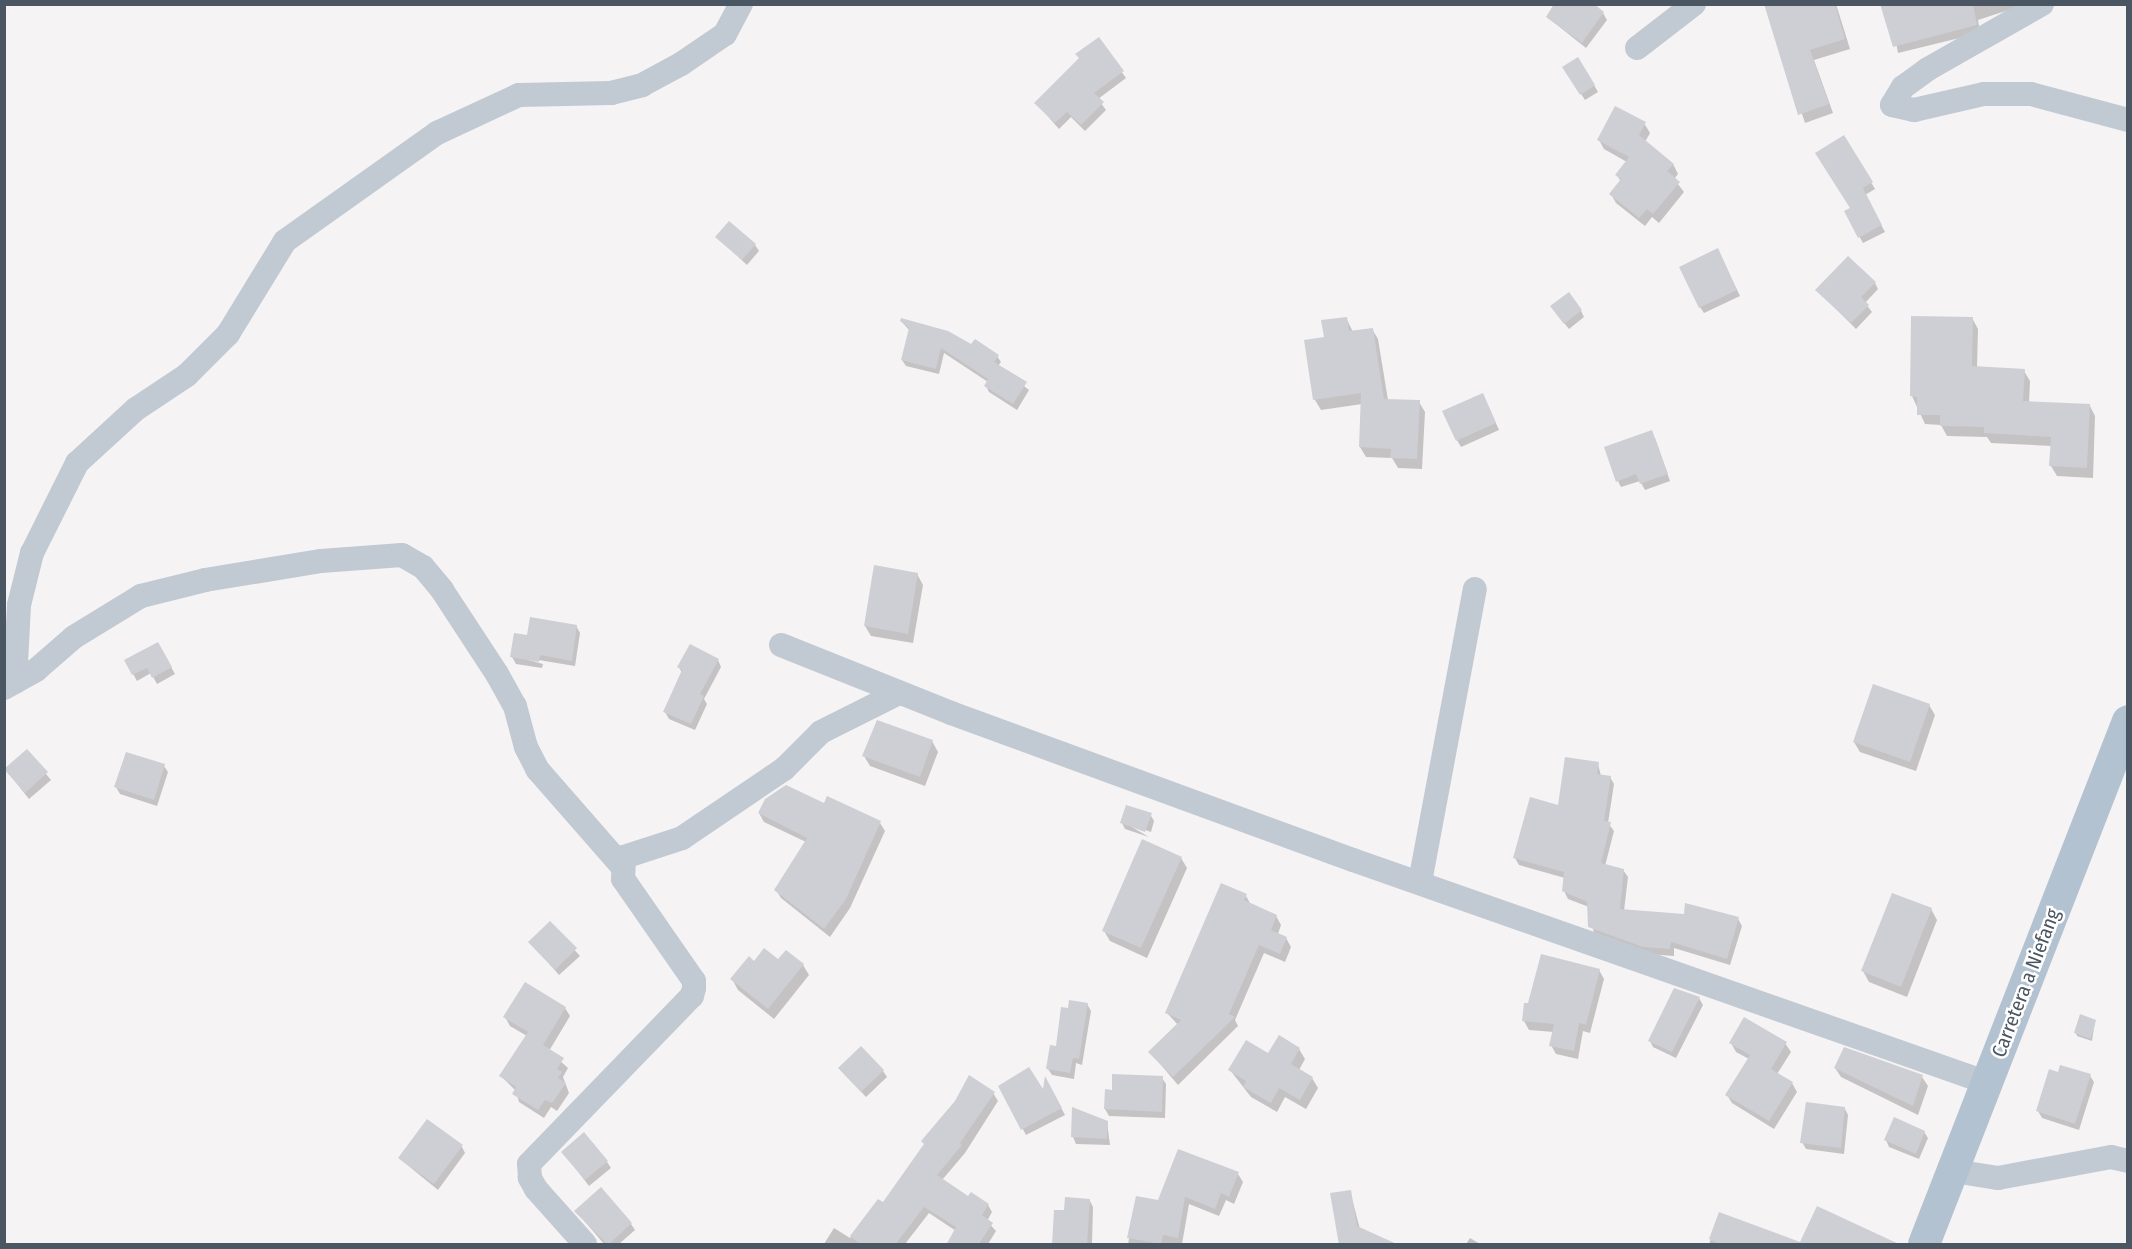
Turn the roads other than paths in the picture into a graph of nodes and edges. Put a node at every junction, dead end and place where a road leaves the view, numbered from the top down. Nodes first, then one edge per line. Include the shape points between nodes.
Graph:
1 (741, 4) edge
2 (1694, 4) edge
3 (2042, 4) edge
4 (1637, 48) dead end
5 (2127, 120) edge
6 (1475, 589) dead end
7 (781, 645) dead end
8 (10, 685) edge
9 (899, 693) junction
10 (2127, 721) edge
11 (621, 865) junction
12 (1420, 882) junction
13 (1988, 1083) junction
14 (2127, 1161) edge
15 (1954, 1171) junction
16 (585, 1245) edge
17 (1924, 1245) edge

1 - 8 street via 725,34 642,85 611,93 519,95 437,133 285,241 228,334 187,375 136,409 77,463 32,553 18,605
2 - 4 street
3 - 5 street via 1928,69 1903,87 1892,105 1914,110 1984,94 2031,94
6 - 12 street
7 - 9 street
8 - 11 street via 36,670 74,637 141,596 205,580 321,561 402,555 423,567 497,674 515,706 537,769
9 - 11 street via 821,732 784,769 706,823 672,843 632,853
9 - 12 street
10 - 13 main road, Carretera a Niefang
11 - 16 street via 624,879 694,981 694,988 692,996 529,1164 536,1189
12 - 13 street
13 - 15 main road, Carretera a Niefang
14 - 15 street via 2110,1157 1998,1178
15 - 17 main road, Carretera a Niefang

